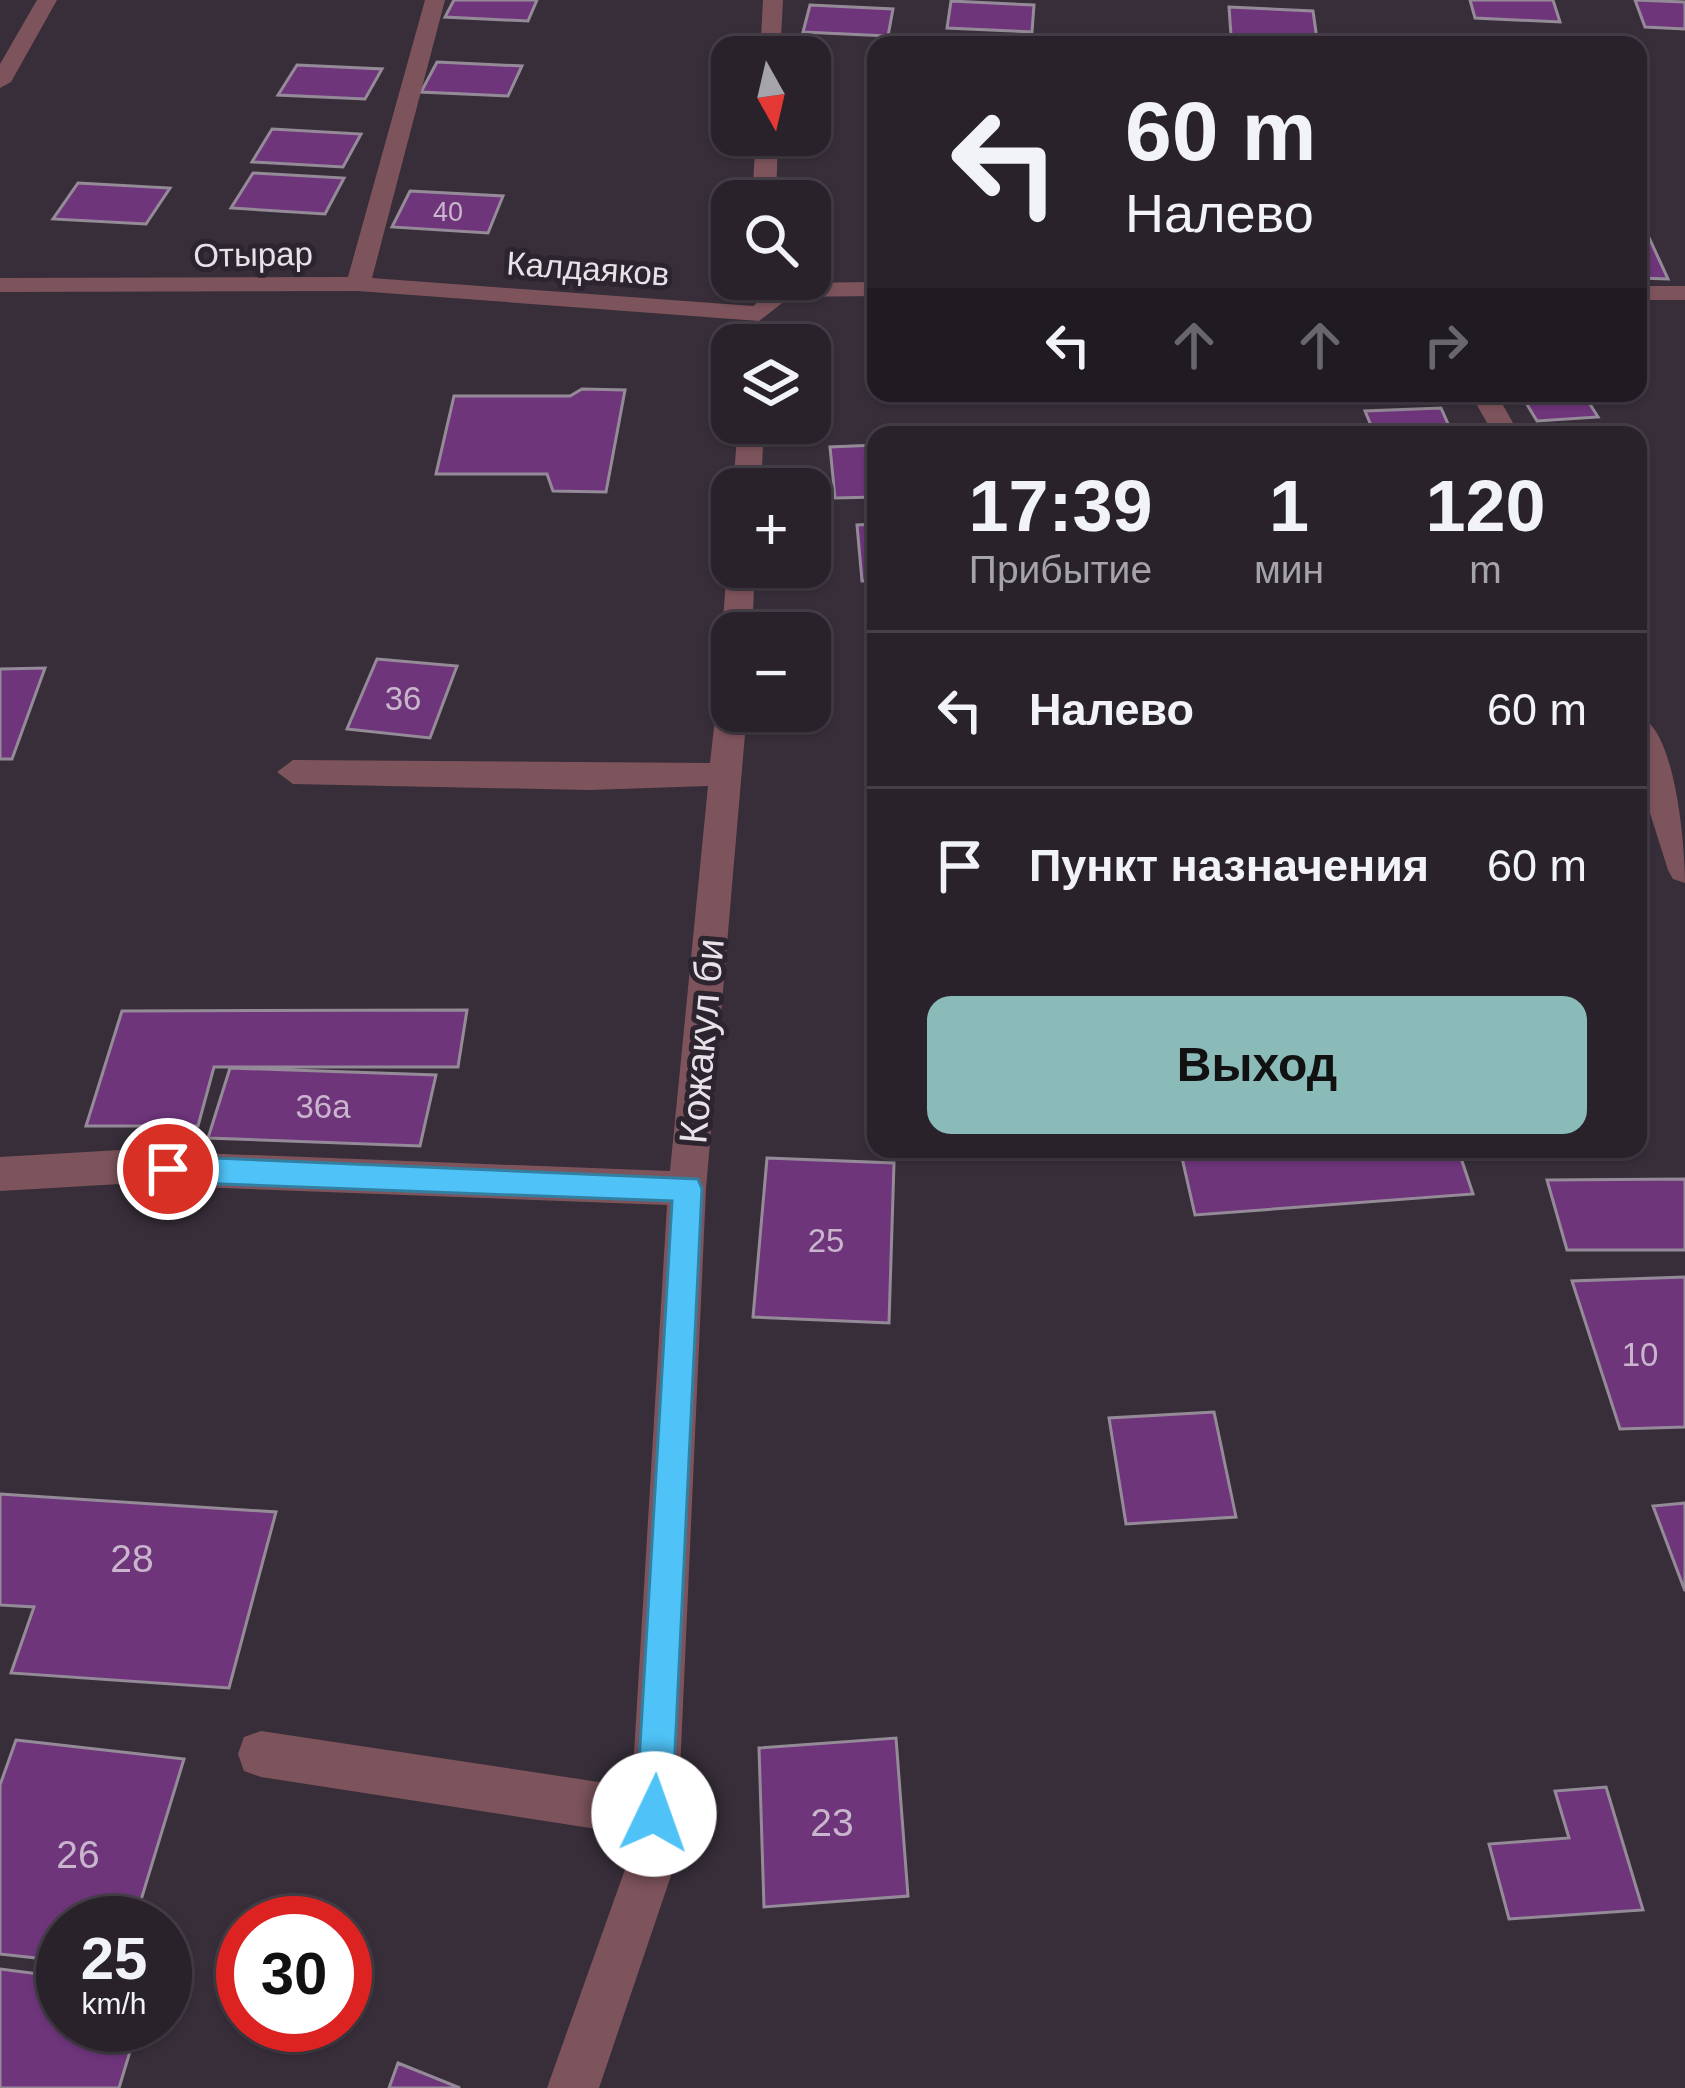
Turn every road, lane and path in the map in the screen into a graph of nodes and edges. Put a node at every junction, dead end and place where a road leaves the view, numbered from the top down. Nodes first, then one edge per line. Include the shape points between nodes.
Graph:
1 (47, 0) edge
2 (435, 0) edge
3 (773, 0) edge
4 (771, 36) edge
5 (0, 82) edge
6 (358, 284) junction
7 (0, 285) edge
8 (867, 289) edge
9 (1647, 293) edge
10 (1685, 293) edge
11 (759, 300) edge
12 (759, 314) junction
13 (758, 324) edge
14 (730, 732) edge
15 (1647, 754) edge
16 (293, 772) dead end
17 (727, 774) junction
18 (1685, 870) edge
19 (0, 1174) edge
20 (687, 1189) junction
21 (261, 1754) dead end
22 (654, 1814) junction
23 (573, 2088) edge

1 - 5 street
2 - 6 street, Отырар
3 - 4 street
6 - 7 street, Отырар
6 - 12 street, Калдаяков
8 - 12 street via 784,290
9 - 10 street
11 - 12 street
12 - 13 street
14 - 17 street, Кожакул би
15 - 18 street
16 - 17 street
17 - 20 street, Кожакул би
19 - 20 street via 120,1167
20 - 22 street, Кожакул би
21 - 22 street
22 - 23 street, Кожакул би via 652,1862

